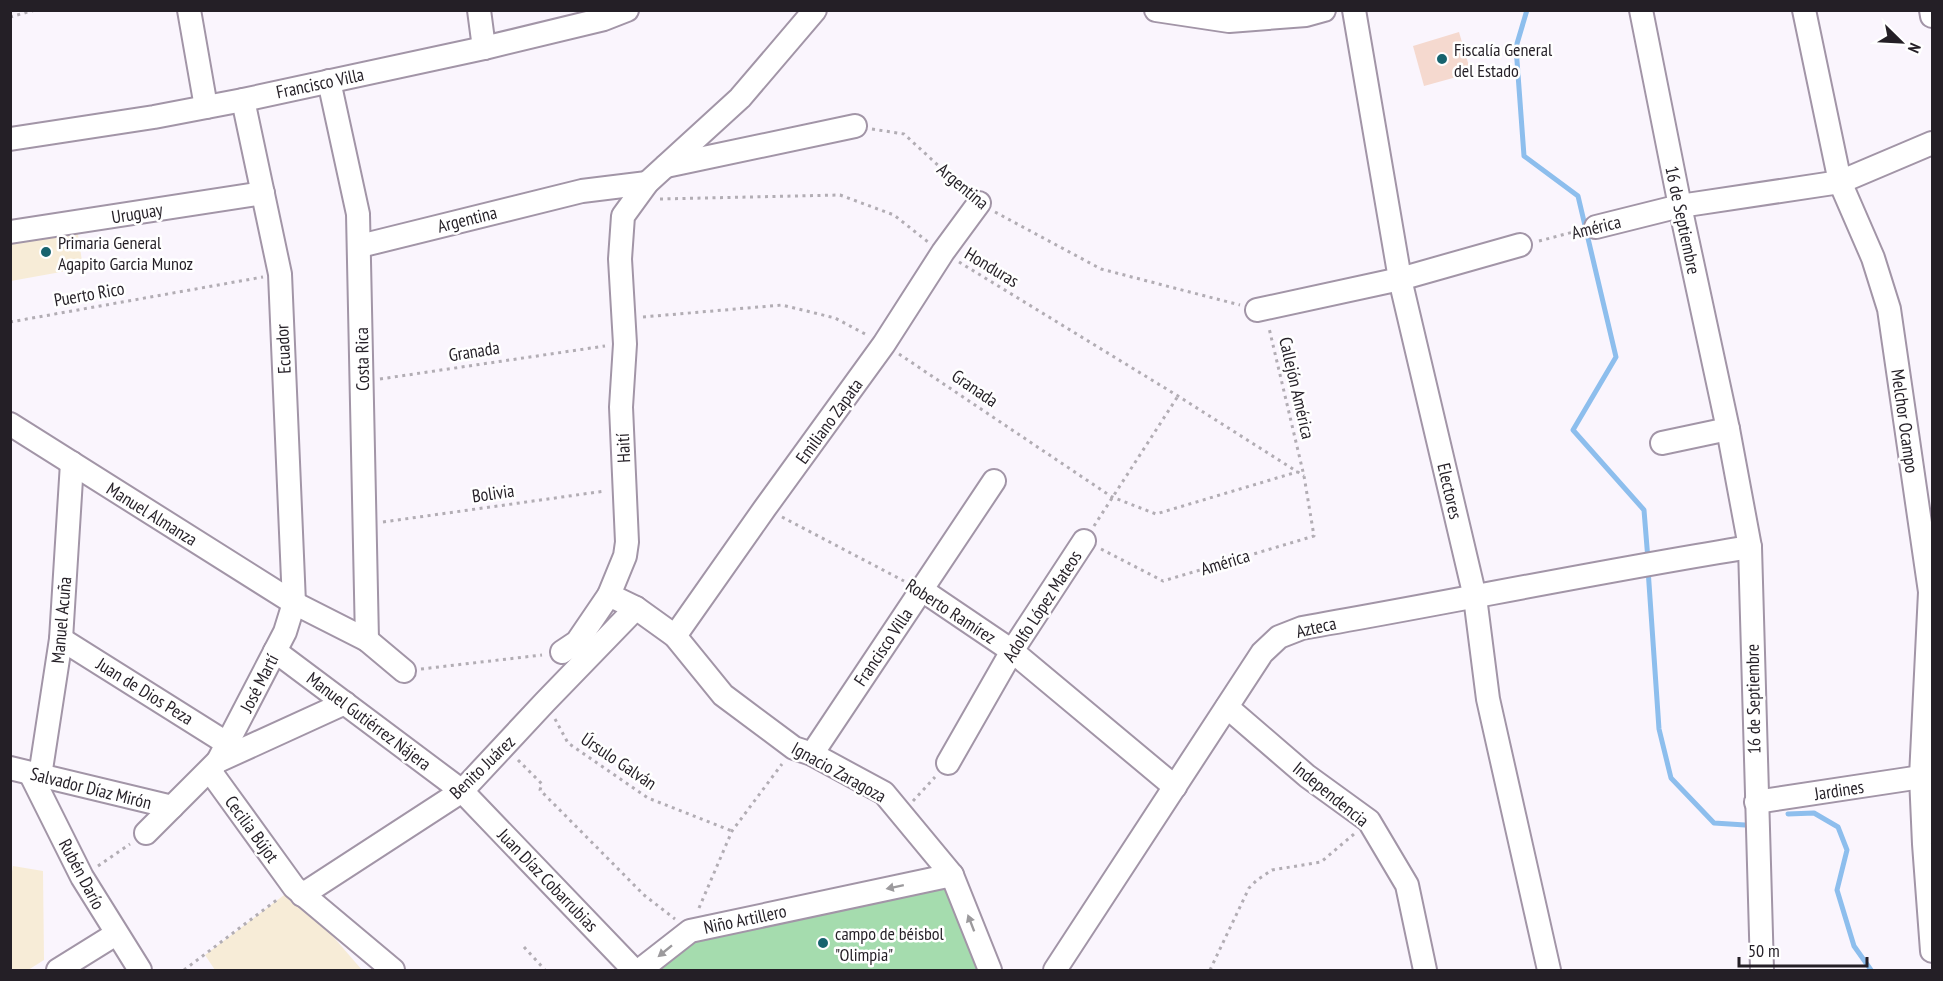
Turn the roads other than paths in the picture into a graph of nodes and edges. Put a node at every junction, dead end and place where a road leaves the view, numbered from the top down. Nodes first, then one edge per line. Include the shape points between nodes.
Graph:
1 (189, 10) edge
2 (479, 10) edge
3 (627, 10) edge
4 (815, 10) edge
5 (1156, 10) edge
6 (1324, 10) edge
7 (1354, 10) edge
8 (1641, 10) edge
9 (1804, 10) edge
10 (1931, 10) edge
11 (1932, 16) edge
12 (483, 48) junction
13 (329, 81) junction
14 (243, 100) junction
15 (206, 107) junction
16 (855, 126) road end
17 (10, 139) edge
18 (1932, 143) edge
19 (664, 167) junction
20 (1840, 182) junction
21 (640, 192) junction
22 (263, 193) junction
23 (979, 203) road end
24 (1680, 206) junction
25 (1596, 227) road end
26 (10, 232) edge
27 (1520, 245) road end
28 (360, 246) junction
29 (1400, 279) junction
30 (1257, 310) road end
31 (10, 424) edge
32 (1728, 429) junction
33 (1662, 443) dead end
34 (72, 463) junction
35 (994, 481) dead end
36 (1084, 541) road end
37 (1750, 547) junction
38 (922, 590) junction
39 (1931, 591) edge
40 (609, 595) junction
41 (1475, 597) junction
42 (294, 603) junction
43 (636, 609) junction
44 (675, 636) junction
45 (61, 639) junction
46 (368, 640) junction
47 (275, 651) junction
48 (1012, 651) junction
49 (562, 652) road end
50 (404, 670) road end
51 (345, 703) junction
52 (1227, 707) junction
53 (803, 751) junction
54 (219, 759) junction
55 (948, 763) road end
56 (27, 772) edge
57 (1922, 777) junction
58 (1175, 787) junction
59 (462, 791) junction
60 (1756, 802) junction
61 (172, 807) junction
62 (146, 833) road end
63 (1928, 842) edge
64 (952, 875) junction
65 (298, 891) junction
66 (116, 934) junction
67 (1932, 951) edge
68 (58, 970) edge
69 (140, 970) edge
70 (393, 970) edge
71 (630, 970) edge
72 (640, 970) edge
73 (990, 970) edge
74 (1054, 970) edge
75 (1425, 970) edge
76 (1549, 970) edge
77 (1762, 970) edge

1 - 15 street
2 - 12 street
3 - 12 street, Francisco Villa
4 - 19 street, Haití via 740,98
5 - 6 street via 1228,21
7 - 29 street, Electores
8 - 24 street, 16 de Septiembre
9 - 20 street, Melchor Ocampo
10 - 11 street
12 - 13 street, Francisco Villa
13 - 14 street, Francisco Villa
13 - 28 street, Costa Rica via 358,214
14 - 15 street, Francisco Villa
14 - 22 street, Ecuador
15 - 17 street, Francisco Villa
16 - 19 street
18 - 20 street, América
19 - 21 street, Haití
20 - 24 street, América
20 - 39 street, Melchor Ocampo via 1889,309
21 - 28 street, Argentina via 582,191
21 - 40 street, Haití via 623,216 620,259 625,344 621,407 627,542
22 - 26 street, Uruguay
22 - 42 street, Ecuador via 279,274
23 - 44 street, Emiliano Zapata via 942,252 884,344
24 - 25 street, América
24 - 32 street, 16 de Septiembre
27 - 29 street
28 - 46 street, Costa Rica
29 - 30 street
29 - 41 street, Electores
31 - 34 street, Manuel Almanza
32 - 33 street
32 - 37 street, 16 de Septiembre
34 - 42 street, Manuel Almanza
34 - 45 street, Manuel Acuña
35 - 38 street, Francisco Villa
36 - 48 street, Adolfo López Mateos
37 - 41 street, Azteca
37 - 60 street, 16 de Septiembre
38 - 48 street, Roberto Ramírez
38 - 53 street, Francisco Villa
39 - 57 street, Melchor Ocampo
40 - 43 street, Ignacio Zaragoza
40 - 49 street, Haití via 577,642
41 - 52 street, Azteca via 1302,628 1279,637 1262,653
41 - 76 street, Electores via 1488,699
42 - 46 street
42 - 47 street, José Martí
43 - 44 street, Ignacio Zaragoza
43 - 59 street, Benito Juárez
44 - 53 street, Ignacio Zaragoza via 723,695
45 - 54 street, Juan de Dios Peza
45 - 56 street, Manuel Acuña
46 - 50 street
47 - 51 street, Manuel Gutiérrez Nájera
47 - 54 street, José Martí
48 - 55 street, Adolfo López Mateos
48 - 58 street, Roberto Ramírez
51 - 54 street
51 - 59 street, Manuel Gutiérrez Nájera
52 - 58 street, Azteca
52 - 75 street, Independencia via 1307,777 1369,821 1407,885
53 - 64 street, Ignacio Zaragoza via 884,794
54 - 61 street
54 - 65 street, Cecilia Bújot
56 - 61 street, Salvador Díaz Mirón
56 - 66 street, Rubén Darío
57 - 60 street, Jardines
57 - 63 street, Melchor Ocampo
58 - 74 street, Azteca
59 - 65 street, Benito Juárez
59 - 71 street, Juan Díaz Cobarrubias
60 - 77 street, 16 de Septiembre
61 - 62 street
63 - 67 street, Melchor Ocampo
64 -> 72 street, Niño Artillero via 690,931
73 -> 64 street, Ignacio Zaragoza
65 - 70 street, Cecilia Bújot
66 - 68 street
66 - 69 street, Rubén Darío

